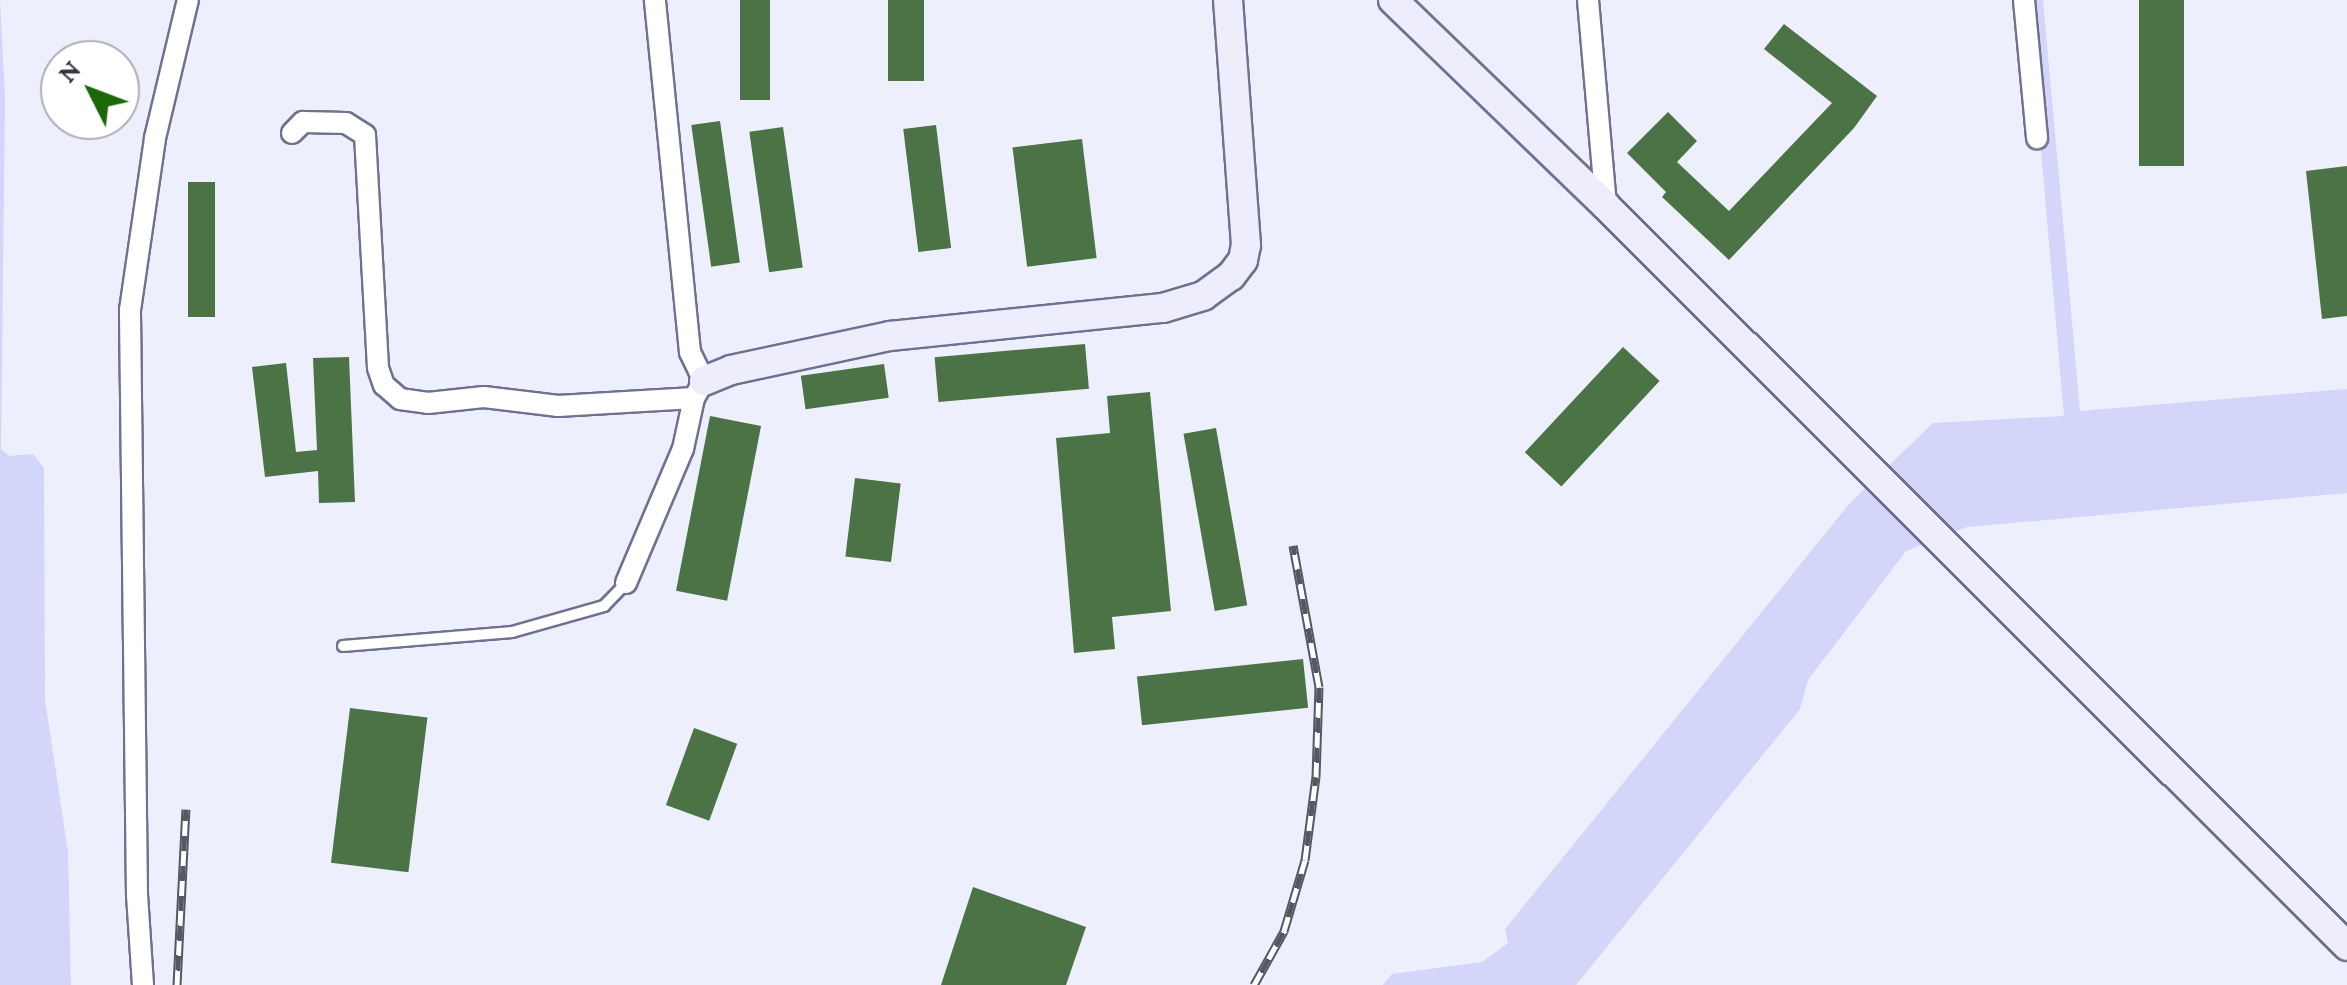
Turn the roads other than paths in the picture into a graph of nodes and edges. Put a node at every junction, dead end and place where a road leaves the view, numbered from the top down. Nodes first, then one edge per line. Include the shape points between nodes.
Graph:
1 (188, 0) edge
2 (655, 0) edge
3 (1228, 0) edge
4 (1393, 0) edge
5 (1588, 0) edge
6 (2024, 0) edge
7 (292, 134) dead end
8 (2037, 138) dead end
9 (1606, 206) junction
10 (699, 389) junction
11 (626, 583) joint
12 (344, 646) dead end
13 (2347, 946) edge
14 (144, 985) edge

1 - 14 street via 154,138 130,310
2 - 10 street
3 - 10 main road via 1246,245 1231,276 1203,296 1163,308 890,336 731,370
4 - 9 main road
5 - 9 street
6 - 8 street
7 - 10 street via 302,122 346,123 366,135 378,368 400,399 484,397 558,406
9 - 13 main road
10 - 11 street via 683,449
11 - 12 lane via 604,606 512,632

